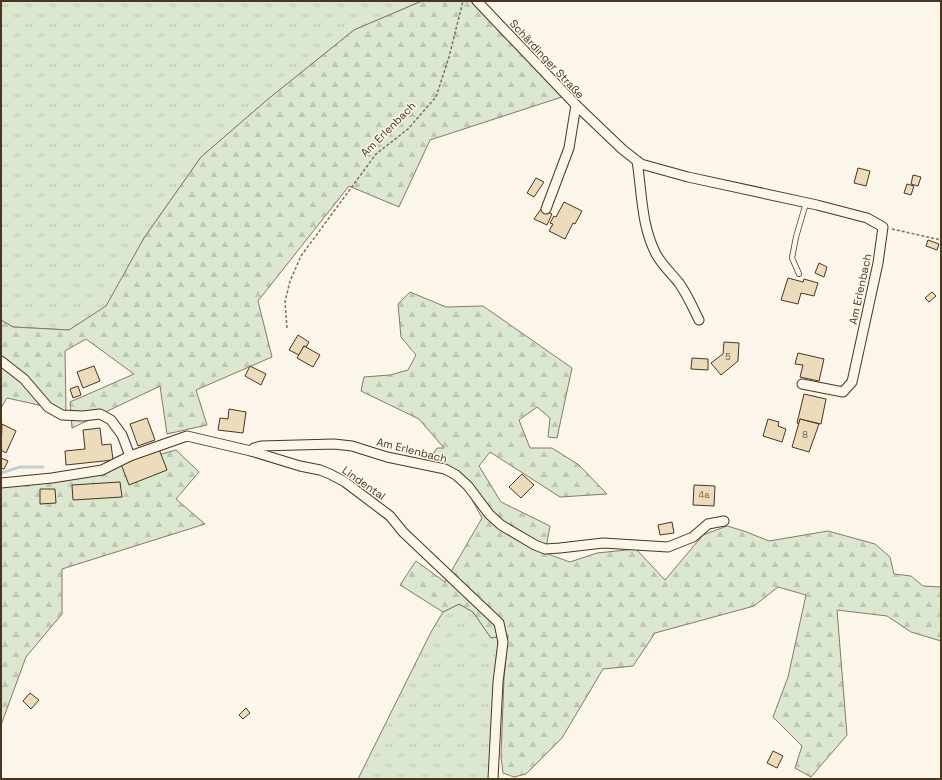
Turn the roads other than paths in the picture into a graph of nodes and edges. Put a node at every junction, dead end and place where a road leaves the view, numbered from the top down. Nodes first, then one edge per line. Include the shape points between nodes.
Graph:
1 (477, 1) edge
2 (576, 105) junction
3 (637, 161) junction
4 (806, 203) junction
5 (546, 209) dead end
6 (799, 274) dead end
7 (700, 320) dead end
8 (1, 361) edge
9 (802, 384) dead end
10 (251, 451) junction
11 (130, 456) junction
12 (1, 484) edge
13 (724, 521) dead end
14 (493, 779) edge

1 - 2 street, Schärdinger Straße
2 - 3 street
2 - 5 street, Schärdinger Straße via 569,148
3 - 4 street via 688,176
3 - 7 street via 642,209 656,255 679,283
4 - 6 lane via 792,258
4 - 9 street, Am Erlenbach via 867,218 883,227 878,263 852,382 843,392
8 - 11 street via 24,379 48,407 62,415 100,414 111,420 122,435
10 - 11 street, Lindental via 186,436
10 - 13 street, Am Erlenbach via 261,446 334,444 352,446 387,457 445,469 468,486 489,514 501,525 535,546 545,548 603,543 668,547 693,537 708,524
10 - 14 street, Lindental via 320,470 345,482 390,516 403,532 499,623 503,642 498,682
11 - 12 street, Lindental via 102,470

